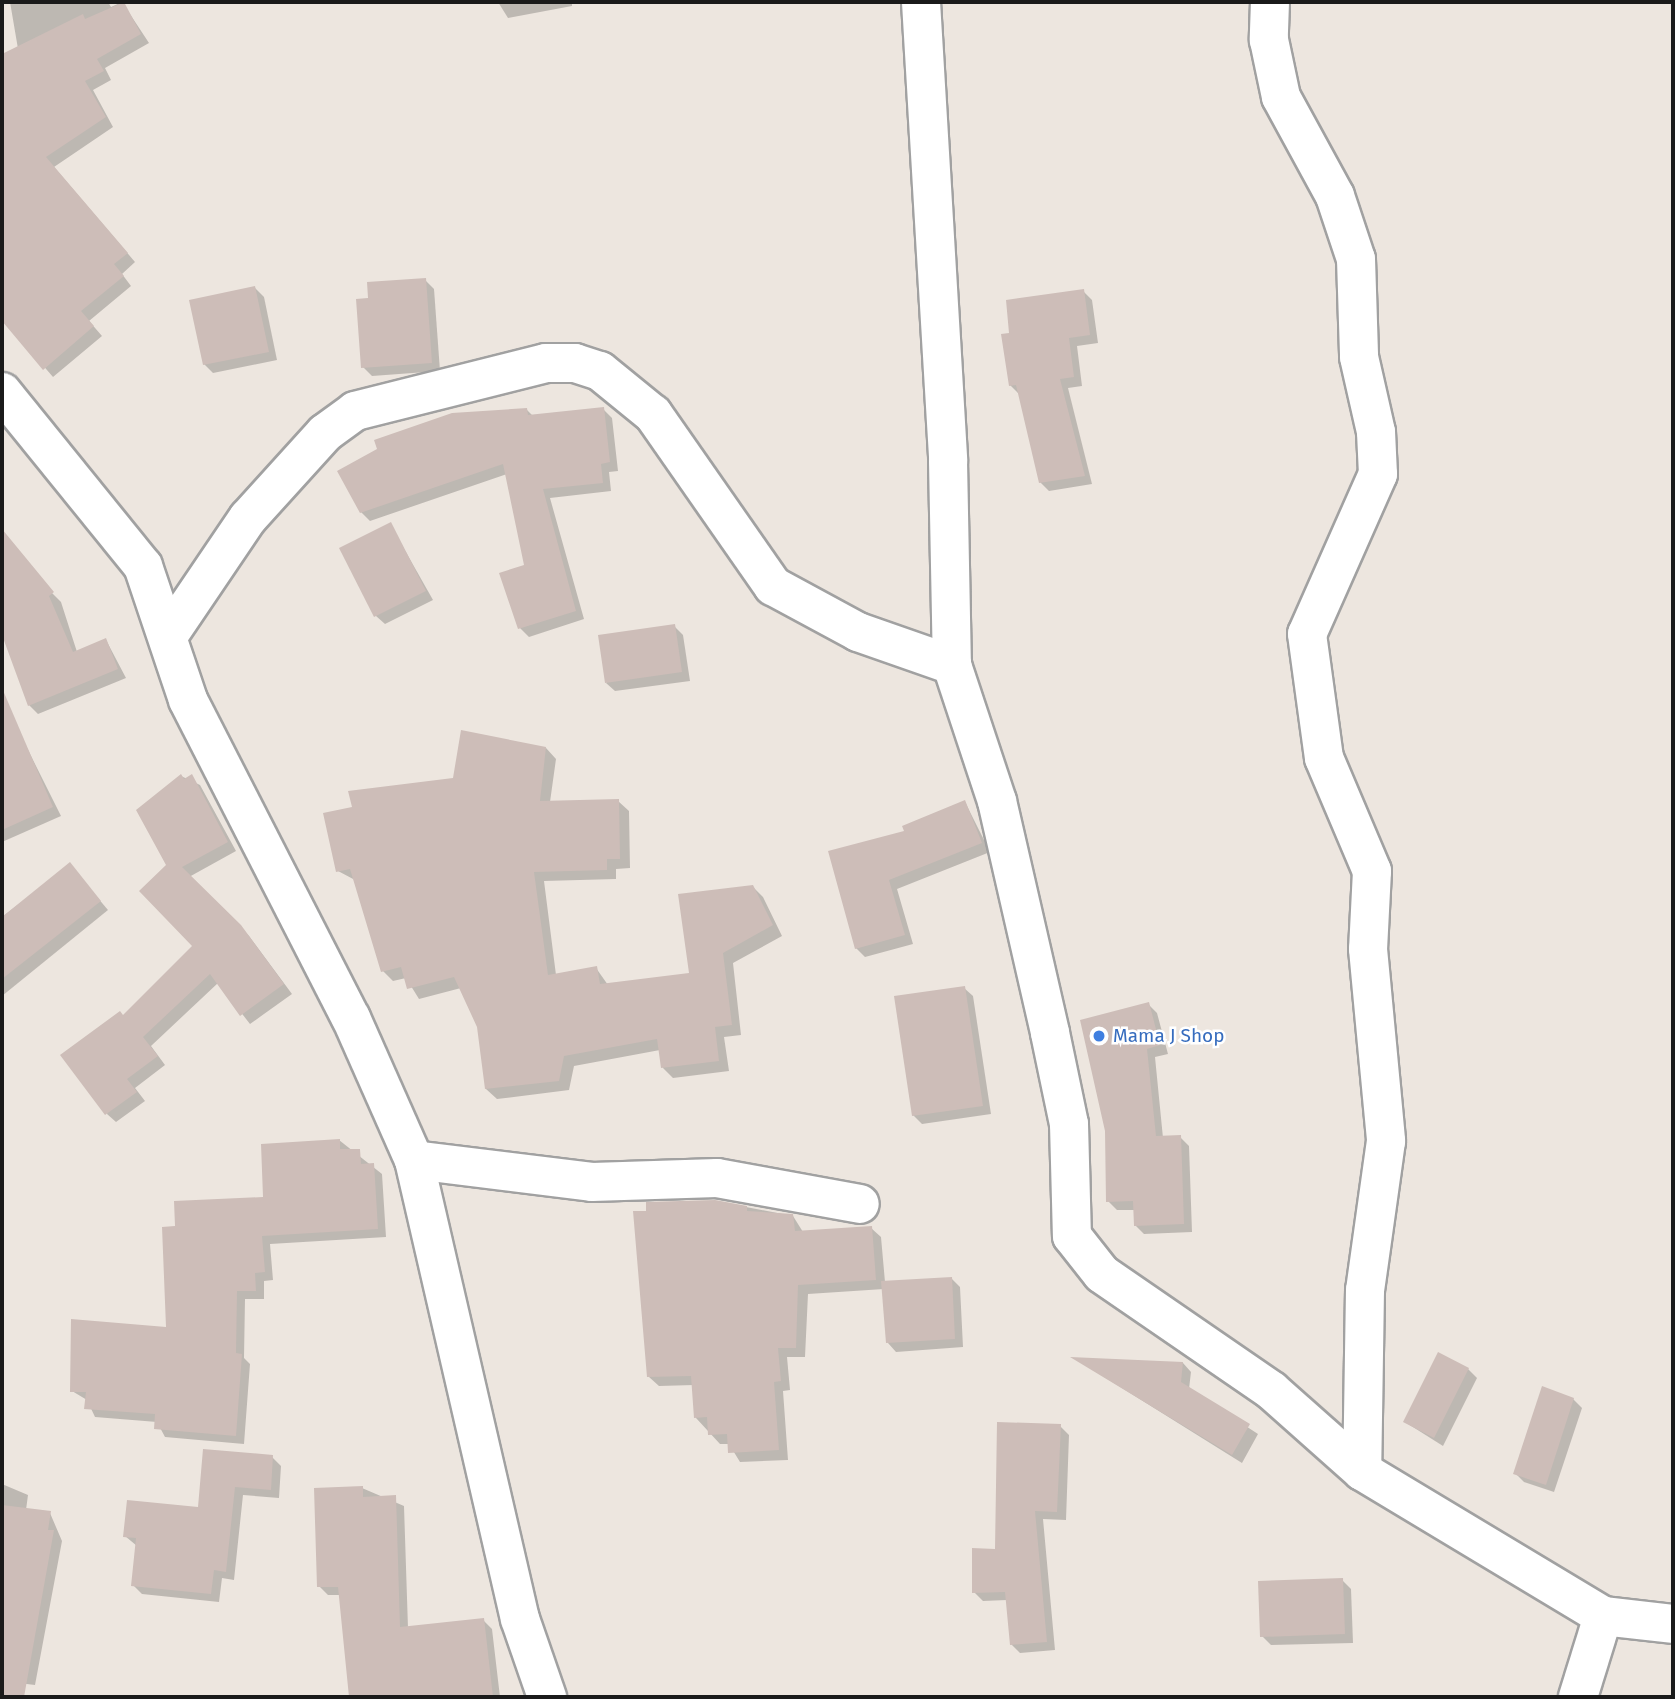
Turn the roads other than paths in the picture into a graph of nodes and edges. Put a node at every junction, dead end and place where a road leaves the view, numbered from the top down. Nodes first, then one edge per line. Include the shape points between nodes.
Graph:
1 (921, 2) edge
2 (1270, 2) edge
3 (2, 392) edge
4 (170, 633) junction
5 (952, 665) junction
6 (414, 1160) junction
7 (860, 1204) dead end
8 (1362, 1471) junction
9 (1603, 1616) junction
10 (1673, 1624) edge
11 (547, 1697) edge
12 (1578, 1697) edge

1 - 5 street via 948,461
2 - 8 street via 1269,40 1281,97 1335,196 1356,259 1359,357 1376,432 1378,474 1307,634 1325,758 1372,871 1368,949 1386,1141 1365,1290
3 - 4 street via 143,566
4 - 5 street via 248,518 325,433 355,411 546,363 575,363 600,371 653,414 773,586 858,632
4 - 6 street via 188,699 351,1018
5 - 8 street via 998,800 1050,1033 1069,1124 1073,1236 1102,1274 1272,1391
6 - 7 street via 592,1182 717,1178
6 - 11 street via 520,1619
8 - 9 street
9 - 10 street
9 - 12 street

